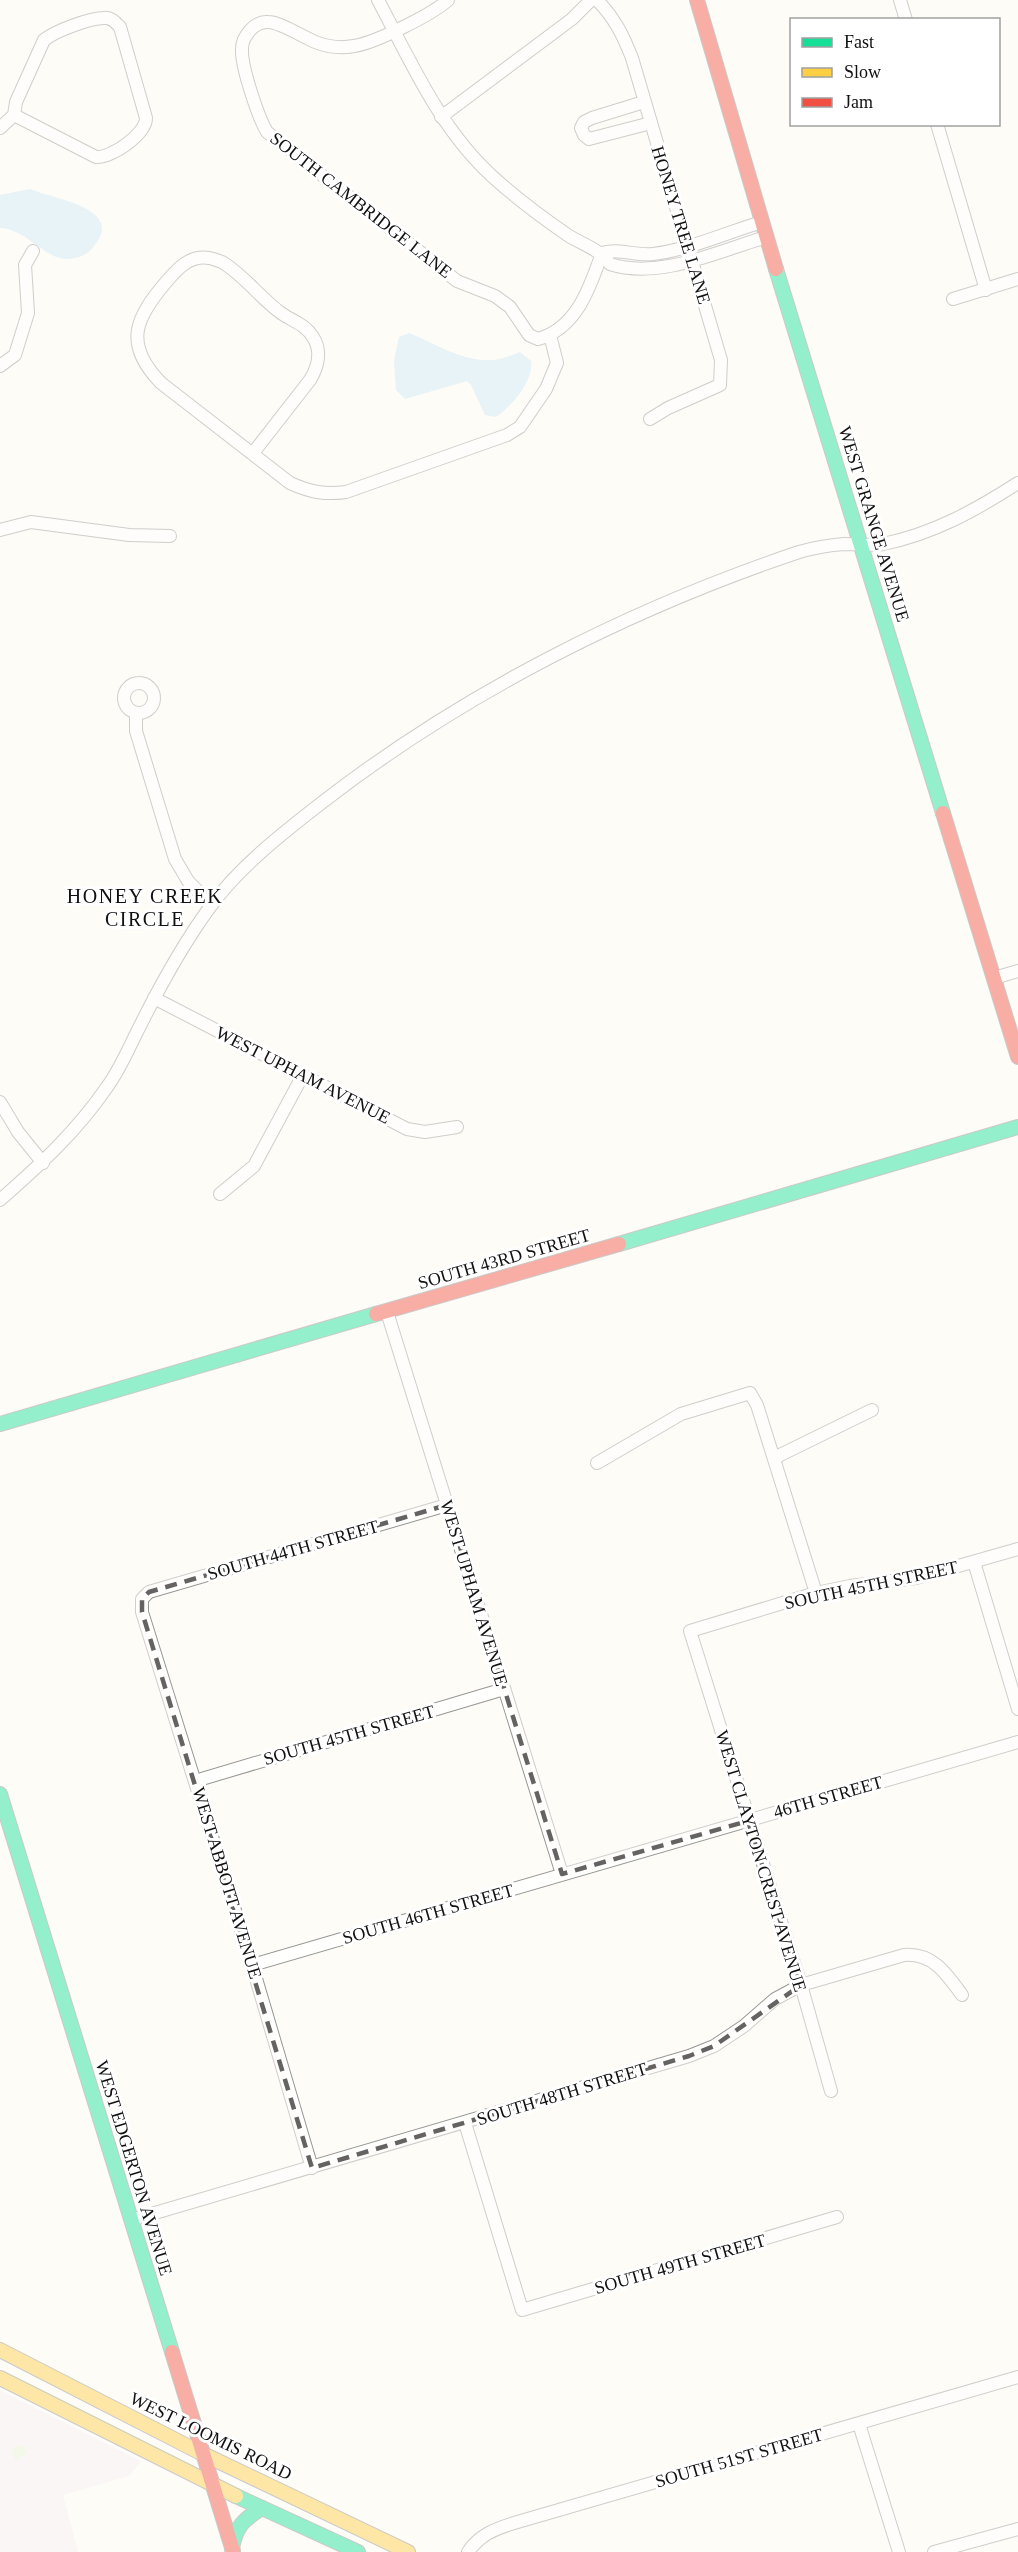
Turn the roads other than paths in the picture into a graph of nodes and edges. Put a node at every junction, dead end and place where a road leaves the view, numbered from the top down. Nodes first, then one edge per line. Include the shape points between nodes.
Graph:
1 (378, 0) edge
2 (448, 0) edge
3 (591, 0) edge
4 (597, 0) edge
5 (697, 0) edge
6 (900, 0) edge
7 (905, 18) edge
8 (394, 30) junction
9 (644, 102) junction
10 (14, 115) junction
11 (441, 117) junction
12 (651, 123) junction
13 (938, 126) edge
14 (0, 128) edge
15 (762, 222) junction
16 (766, 237) junction
17 (688, 245) junction
18 (33, 251) dead end
19 (602, 253) junction
20 (692, 260) junction
21 (1018, 279) edge
22 (986, 290) junction
23 (954, 299) dead end
24 (550, 335) junction
25 (0, 366) edge
26 (650, 419) dead end
27 (253, 453) junction
28 (1018, 483) edge
29 (0, 530) edge
30 (170, 536) dead end
31 (862, 544) junction
32 (136, 713) dead end
33 (211, 905) junction
34 (1018, 971) edge
35 (994, 978) junction
36 (154, 999) junction
37 (1018, 1057) edge
38 (303, 1075) junction
39 (0, 1102) edge
40 (457, 1127) dead end
41 (1018, 1127) edge
42 (43, 1163) junction
43 (220, 1194) dead end
44 (0, 1200) edge
45 (387, 1312) junction
46 (872, 1410) dead end
47 (0, 1424) edge
48 (774, 1458) junction
49 (597, 1463) dead end
50 (447, 1504) junction
51 (1018, 1549) edge
52 (974, 1562) junction
53 (816, 1593) junction
54 (142, 1599) joint
55 (690, 1631) joint
56 (504, 1689) junction
57 (1018, 1709) edge
58 (1018, 1742) edge
59 (195, 1780) junction
60 (0, 1794) edge
61 (747, 1821) junction
62 (603, 1863) joint
63 (562, 1874) junction
64 (252, 1965) junction
65 (801, 1986) junction
66 (962, 1995) dead end
67 (831, 2091) dead end
68 (465, 2123) junction
69 (312, 2168) junction
70 (837, 2217) dead end
71 (131, 2220) junction
72 (0, 2350) edge
73 (1018, 2377) edge
74 (0, 2378) edge
75 (859, 2424) junction
76 (147, 2425) junction
77 (135, 2446) junction
78 (201, 2453) junction
79 (211, 2484) junction
80 (280, 2491) junction
81 (266, 2510) junction
82 (1018, 2529) edge
83 (232, 2551) edge
84 (358, 2552) edge
85 (408, 2552) edge
86 (468, 2552) edge
87 (899, 2552) edge
88 (934, 2552) edge

1 - 8 street
2 - 8 street, SOUTH CAMBRIDGE LANE
3 - 11 street via 572,19
4 - 9 street, HONEY TREE LANE via 624,36
5 - 15 street, WEST GRANGE AVENUE
6 - 7 street
8 - 11 street
8 - 24 street, SOUTH CAMBRIDGE LANE via 354,46 337,47 319,44 267,21 258,24 244,37 242,50 258,117 267,132 458,281 510,307 529,334 538,339
9 - 12 street, HONEY TREE LANE
9 - 12 street via 592,118 581,128 589,139
10 - 10 street via 44,40 103,17 120,27 146,118 141,132 109,156 96,157
10 - 14 street
11 - 19 street via 465,150 492,177 571,237
12 - 17 street, HONEY TREE LANE
13 - 22 street
15 - 16 street, WEST GRANGE AVENUE
15 - 17 street
16 - 20 street
16 - 31 street, WEST GRANGE AVENUE
17 - 19 street via 653,254 615,249
17 - 20 street, HONEY TREE LANE
18 - 25 street via 25,265 28,313 15,356
19 - 20 street via 610,264 641,270
19 - 24 street via 577,310
20 - 26 street, HONEY TREE LANE via 721,360 720,385
21 - 22 street
22 - 23 street
24 - 27 street via 557,363 546,389 520,427 507,435 346,492 328,494 309,492 290,483
27 - 27 street via 161,383 146,368 139,351 140,316 180,266 193,259 222,262 315,339 317,369
28 - 31 street via 969,514 934,529 881,545
29 - 30 street via 31,522 129,536
31 - 33 street via 803,551 701,588 505,681 324,801 248,865
31 - 35 street, WEST GRANGE AVENUE
32 - 33 street via 136,731 175,859
33 - 36 street
34 - 35 street
35 - 37 street, WEST GRANGE AVENUE
36 - 38 street, WEST UPHAM AVENUE
36 - 42 street via 109,1085 69,1137
38 - 40 street, WEST UPHAM AVENUE via 407,1129 425,1132
38 - 43 street via 254,1166
39 - 42 street
41 - 45 street, SOUTH 43RD STREET
42 - 44 street
45 - 47 street, SOUTH 43RD STREET
45 - 50 street, WEST UPHAM AVENUE
46 - 48 street
48 - 49 street via 750,1393 681,1414
48 - 53 street
50 - 54 street, SOUTH 44TH STREET via 149,1592
50 - 56 street, WEST UPHAM AVENUE
51 - 52 street, SOUTH 45TH STREET
52 - 53 street, SOUTH 45TH STREET via 916,1578
52 - 57 street
53 - 55 street, SOUTH 45TH STREET
54 - 59 street, WEST ABBOTT AVENUE via 142,1612
55 - 61 street, WEST CLAYTON CREST AVENUE
56 - 59 street, SOUTH 45TH STREET
56 - 63 street, WEST UPHAM AVENUE
58 - 61 street, 46TH STREET
59 - 64 street, WEST ABBOTT AVENUE
60 - 71 street, WEST EDGERTON AVENUE
61 - 62 street, 46TH STREET
61 - 65 street, WEST CLAYTON CREST AVENUE
62 - 63 street, SOUTH 46TH STREET
63 - 64 street, SOUTH 46TH STREET
64 - 69 street, WEST ABBOTT AVENUE
65 - 66 street, SOUTH 48TH STREET via 904,1954 917,1954 939,1965
65 - 67 street, WEST CLAYTON CREST AVENUE
65 - 68 street, SOUTH 48TH STREET via 775,1999 714,2046
68 - 69 street, SOUTH 48TH STREET
68 - 70 street, SOUTH 49TH STREET via 522,2310
69 - 71 street, SOUTH 48TH STREET
71 - 78 street, WEST EDGERTON AVENUE
72 - 76 street, WEST LOOMIS ROAD
73 - 75 street, SOUTH 51ST STREET
74 - 77 street
75 - 86 street, SOUTH 51ST STREET via 505,2526 482,2537
75 - 87 street
76 - 77 street
76 - 78 street, WEST LOOMIS ROAD
77 - 79 street
78 - 79 street, WEST EDGERTON AVENUE
78 - 80 street, WEST LOOMIS ROAD
79 - 81 street
79 - 83 street, WEST EDGERTON AVENUE
80 - 81 street
80 - 85 street, WEST LOOMIS ROAD
81 - 83 street via 237,2526
81 - 84 street
82 - 88 street

